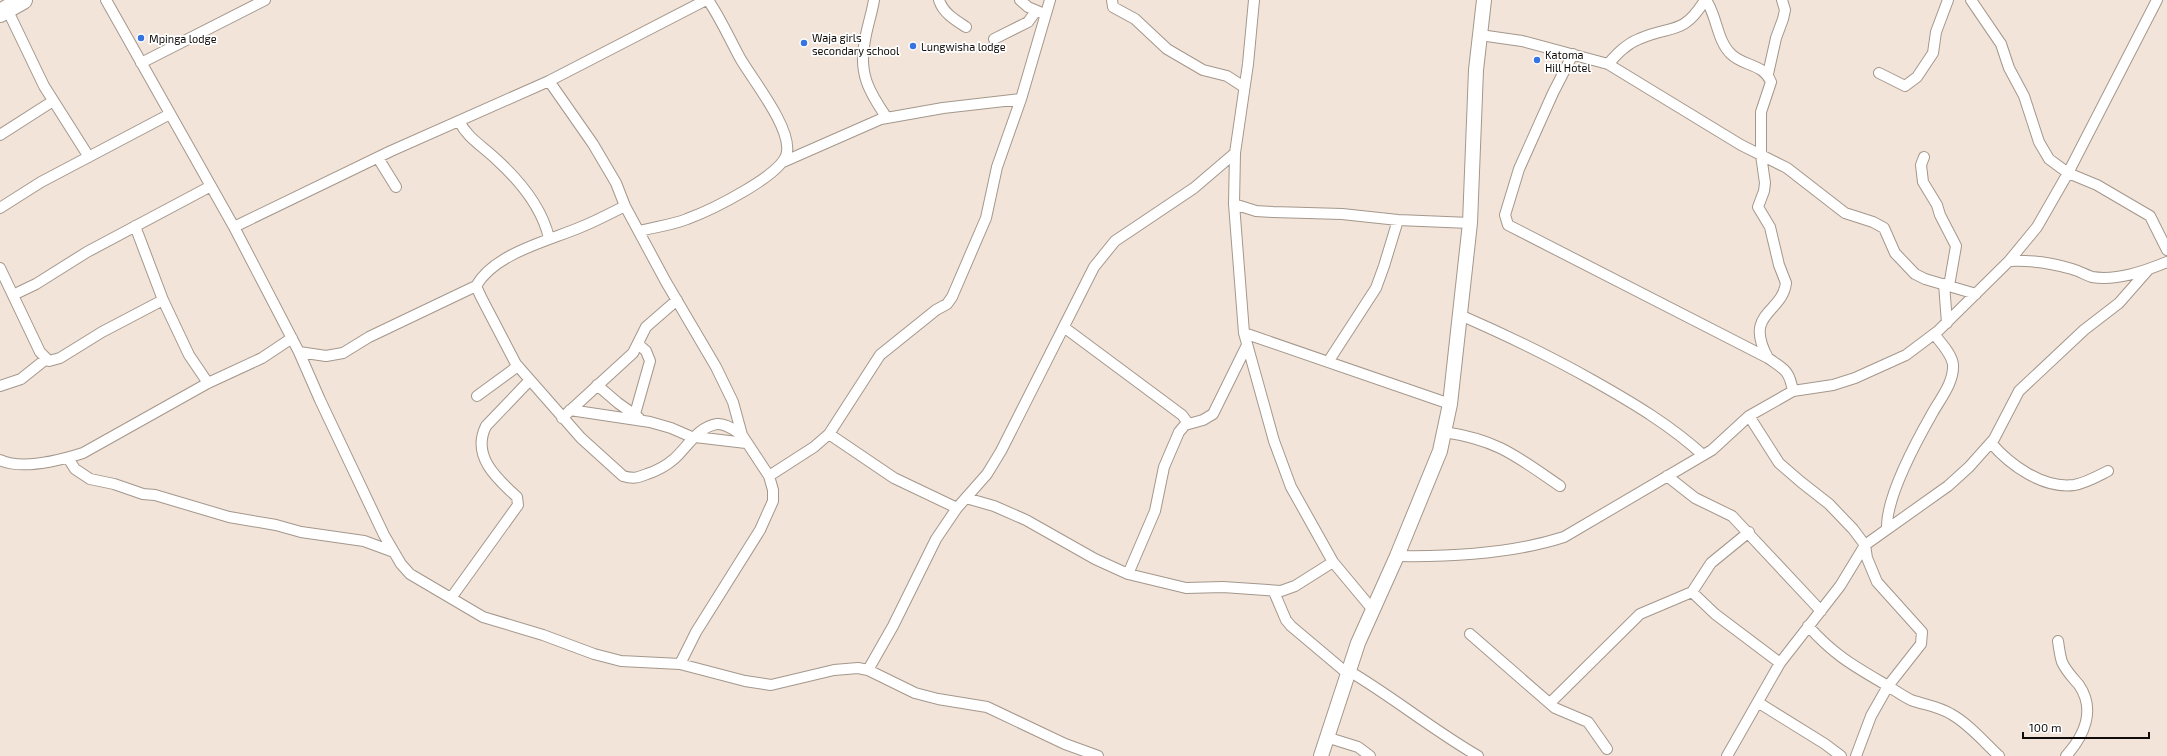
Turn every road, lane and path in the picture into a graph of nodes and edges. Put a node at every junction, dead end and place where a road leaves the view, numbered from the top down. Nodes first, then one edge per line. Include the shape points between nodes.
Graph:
1 (23, 0) edge
2 (106, 0) edge
3 (265, 0) edge
4 (707, 0) edge
5 (874, 0) edge
6 (939, 0) edge
7 (1020, 0) edge
8 (1050, 0) edge
9 (1112, 0) edge
10 (1254, 0) edge
11 (1484, 0) edge
12 (1706, 0) edge
13 (1782, 0) edge
14 (1948, 0) edge
15 (1970, 0) edge
16 (2157, 0) edge
17 (4, 11) edge
18 (1036, 11) junction
19 (1046, 14) junction
20 (966, 27) dead end
21 (1480, 35) junction
22 (994, 39) dead end
23 (1573, 54) junction
24 (141, 63) junction
25 (1608, 64) junction
26 (1879, 73) dead end
27 (1768, 74) junction
28 (549, 81) junction
29 (1244, 87) junction
30 (1021, 99) junction
31 (53, 101) junction
32 (170, 114) junction
33 (887, 118) junction
34 (459, 121) junction
35 (0, 135) edge
36 (1235, 153) junction
37 (1761, 155) junction
38 (89, 157) junction
39 (1924, 157) dead end
40 (378, 158) junction
41 (783, 162) junction
42 (2068, 173) junction
43 (211, 186) junction
44 (396, 187) dead end
45 (1234, 204) junction
46 (625, 206) junction
47 (0, 208) edge
48 (1398, 220) junction
49 (1470, 223) junction
50 (135, 226) junction
51 (234, 227) junction
52 (640, 231) junction
53 (549, 238) junction
54 (2167, 250) edge
55 (2009, 261) junction
56 (2167, 262) edge
57 (0, 268) edge
58 (2148, 270) junction
59 (1947, 285) junction
60 (476, 286) junction
61 (1976, 294) junction
62 (13, 295) junction
63 (163, 300) junction
64 (677, 300) junction
65 (1460, 315) junction
66 (1947, 323) junction
67 (1065, 328) junction
68 (1244, 333) junction
69 (1934, 334) junction
70 (292, 338) junction
71 (638, 344) junction
72 (1247, 345) junction
73 (299, 352) junction
74 (1768, 358) junction
75 (46, 359) junction
76 (1328, 362) junction
77 (518, 366) junction
78 (530, 380) junction
79 (208, 383) junction
80 (597, 385) junction
81 (0, 386) edge
82 (1793, 391) junction
83 (477, 396) dead end
84 (1450, 404) junction
85 (570, 410) junction
86 (635, 414) junction
87 (1749, 416) junction
88 (562, 418) junction
89 (644, 422) junction
90 (1188, 423) junction
91 (1444, 432) junction
92 (829, 434) junction
93 (694, 437) junction
94 (744, 439) junction
95 (1991, 443) junction
96 (1703, 455) junction
97 (68, 458) junction
98 (0, 460) edge
99 (2108, 471) dead end
100 (769, 476) junction
101 (1667, 476) junction
102 (1560, 486) dead end
103 (966, 498) junction
104 (957, 508) junction
105 (1887, 528) junction
106 (1749, 532) junction
107 (1865, 545) junction
108 (394, 552) junction
109 (1397, 556) junction
110 (1333, 562) junction
111 (1128, 574) junction
112 (1274, 592) junction
113 (1692, 592) junction
114 (451, 598) junction
115 (1373, 610) junction
116 (1821, 611) junction
117 (1808, 626) junction
118 (1470, 634) dead end
119 (2058, 641) dead end
120 (1780, 663) junction
121 (680, 664) junction
122 (868, 670) junction
123 (1348, 672) junction
124 (1888, 686) junction
125 (1759, 702) junction
126 (1550, 703) junction
127 (1326, 737) junction
128 (1607, 749) dead end
129 (1098, 756) edge
130 (1321, 756) edge
131 (1370, 756) edge
132 (1478, 756) edge
133 (1728, 756) edge
134 (1841, 756) edge
135 (1856, 756) edge
136 (1999, 756) edge
137 (2066, 756) edge

1 - 17 highway
2 - 24 street
3 - 24 street
4 - 28 street
4 - 41 street via 720,18 740,58 759,84 781,127 788,147
5 - 33 street via 864,41 862,72 865,83
6 - 20 street via 940,6 948,15
7 - 18 street
8 - 19 street
9 - 29 street via 1116,10 1135,20 1167,50 1203,70 1227,76
10 - 29 street
11 - 21 main road
12 - 25 street via 1694,17 1678,28 1633,42
12 - 27 street via 1730,53
13 - 27 street via 1785,10
14 - 26 street via 1936,32 1933,53 1917,77 1905,86
15 - 42 street via 2001,44 2044,151 2049,159
16 - 42 street
17 - 31 street
18 - 19 street
18 - 22 street via 1028,22
19 - 30 street
21 - 23 street via 1522,41
21 - 49 main road
23 - 25 street
23 - 74 street via 1519,169 1505,215 1508,225
24 - 32 street
25 - 37 street
27 - 37 street via 1771,82 1761,112
28 - 34 street
28 - 46 street via 616,183
29 - 36 street
30 - 33 street via 943,108
30 - 92 street via 997,167 986,218 952,297 947,304 880,355
31 - 35 street
31 - 38 street
32 - 38 street
32 - 43 street
33 - 41 street
34 - 40 street
34 - 53 street via 470,138 498,160 527,194 544,220
36 - 45 street
36 - 67 street via 1194,188 1116,241 1094,267
37 - 59 street via 1787,168 1845,213 1884,228 1895,253 1907,267 1920,277
37 - 74 street via 1764,191 1758,207 1770,227 1786,284 1782,295 1762,321 1761,345
38 - 47 street via 41,182
39 - 59 street via 1921,165 1923,182 1956,246
40 - 44 street
40 - 51 street
41 - 52 street via 756,185 687,219
42 - 54 street via 2097,185 2150,216
42 - 55 street via 2037,227
43 - 50 street
43 - 51 street
45 - 48 street via 1273,212 1342,214
45 - 68 street
46 - 52 street
46 - 53 street via 579,228
48 - 49 street
48 - 76 street via 1376,288
49 - 65 main road
50 - 62 street
50 - 63 street
51 - 70 street
52 - 64 street
53 - 60 street via 506,259 482,277
55 - 58 street via 2028,260 2092,276 2123,276
55 - 61 street
56 - 58 street
57 - 62 street
58 - 95 street via 2119,303 2084,330 2020,391
59 - 61 street
59 - 66 street
60 - 73 street via 370,337 343,353 326,356
60 - 77 street
61 - 66 street
62 - 75 street
63 - 75 street via 102,332 60,358 53,361
63 - 79 street via 189,355
64 - 71 street via 646,327
64 - 94 street via 716,366 733,402
65 - 84 main road
65 - 96 street via 1520,341 1624,397 1659,419
66 - 69 street
67 - 90 street via 1182,415
67 - 103 street via 1001,451 987,474
68 - 72 street
68 - 76 street
69 - 82 street via 1906,355 1855,378 1833,385
69 - 105 street via 1953,364 1952,378 1914,447 1886,514
70 - 73 street
70 - 79 street via 262,358
71 - 80 street via 633,353
71 - 86 street via 646,351 650,361
72 - 90 street via 1213,414 1203,420
72 - 110 street via 1274,441 1291,487
73 - 108 street
74 - 82 street via 1784,369 1792,379
75 - 81 street via 21,379
76 - 84 street
77 - 78 street
77 - 83 street
78 - 88 street
78 - 114 street via 486,426 482,435 484,458 488,469 517,498 518,505
79 - 97 street via 83,453
80 - 85 street
80 - 86 street
82 - 87 street
84 - 91 main road
85 - 88 street
85 - 89 street
86 - 89 street
87 - 96 street via 1712,450
87 - 107 street via 1779,463 1830,504
88 - 93 street via 608,465 632,479 668,464
89 - 93 street via 662,425
90 - 111 street via 1179,432 1164,467 1155,511
91 - 102 street via 1493,443 1531,465
91 - 109 main road via 1440,451
92 - 100 street via 814,447
92 - 104 street via 894,478
93 - 94 street
93 - 94 street via 707,427 718,424 726,426
94 - 100 street
95 - 99 street via 2020,469 2048,482 2074,485
95 - 105 street via 1948,486
96 - 101 street
97 - 98 street via 32,464
97 - 108 street via 75,469 90,479 142,494 156,495 229,518 364,541
100 - 121 street via 773,501 760,530 696,632
101 - 106 street via 1695,498 1732,516
101 - 109 street via 1564,538 1484,553
103 - 104 street
103 - 111 street via 994,506 1026,520 1095,559
104 - 122 street via 922,564 893,626
105 - 107 street
106 - 113 street via 1711,563
106 - 116 street
107 - 116 street
107 - 124 street via 1867,558 1877,582 1922,632 1918,648
108 - 114 street via 410,574
109 - 115 main road
110 - 112 street via 1295,586
110 - 115 street
111 - 112 street via 1186,588 1240,588
112 - 123 street via 1291,626
113 - 120 street via 1715,614
113 - 126 street via 1640,614
114 - 121 street via 484,617 594,654 621,661
115 - 123 main road
116 - 117 street
117 - 120 street
117 - 124 street via 1836,654
118 - 126 street
119 - 137 street via 2062,662 2080,686 2086,710 2086,724 2082,735
120 - 125 street
121 - 122 street via 745,682 771,685 834,670
122 - 129 street via 915,693 987,708 1065,744
123 - 127 main road
123 - 132 street via 1387,694 1439,732
124 - 135 street via 1871,716
124 - 136 street via 1913,700 1952,714
125 - 133 street
125 - 134 street
126 - 128 street via 1555,708 1588,722
127 - 130 main road
127 - 131 street via 1358,747

